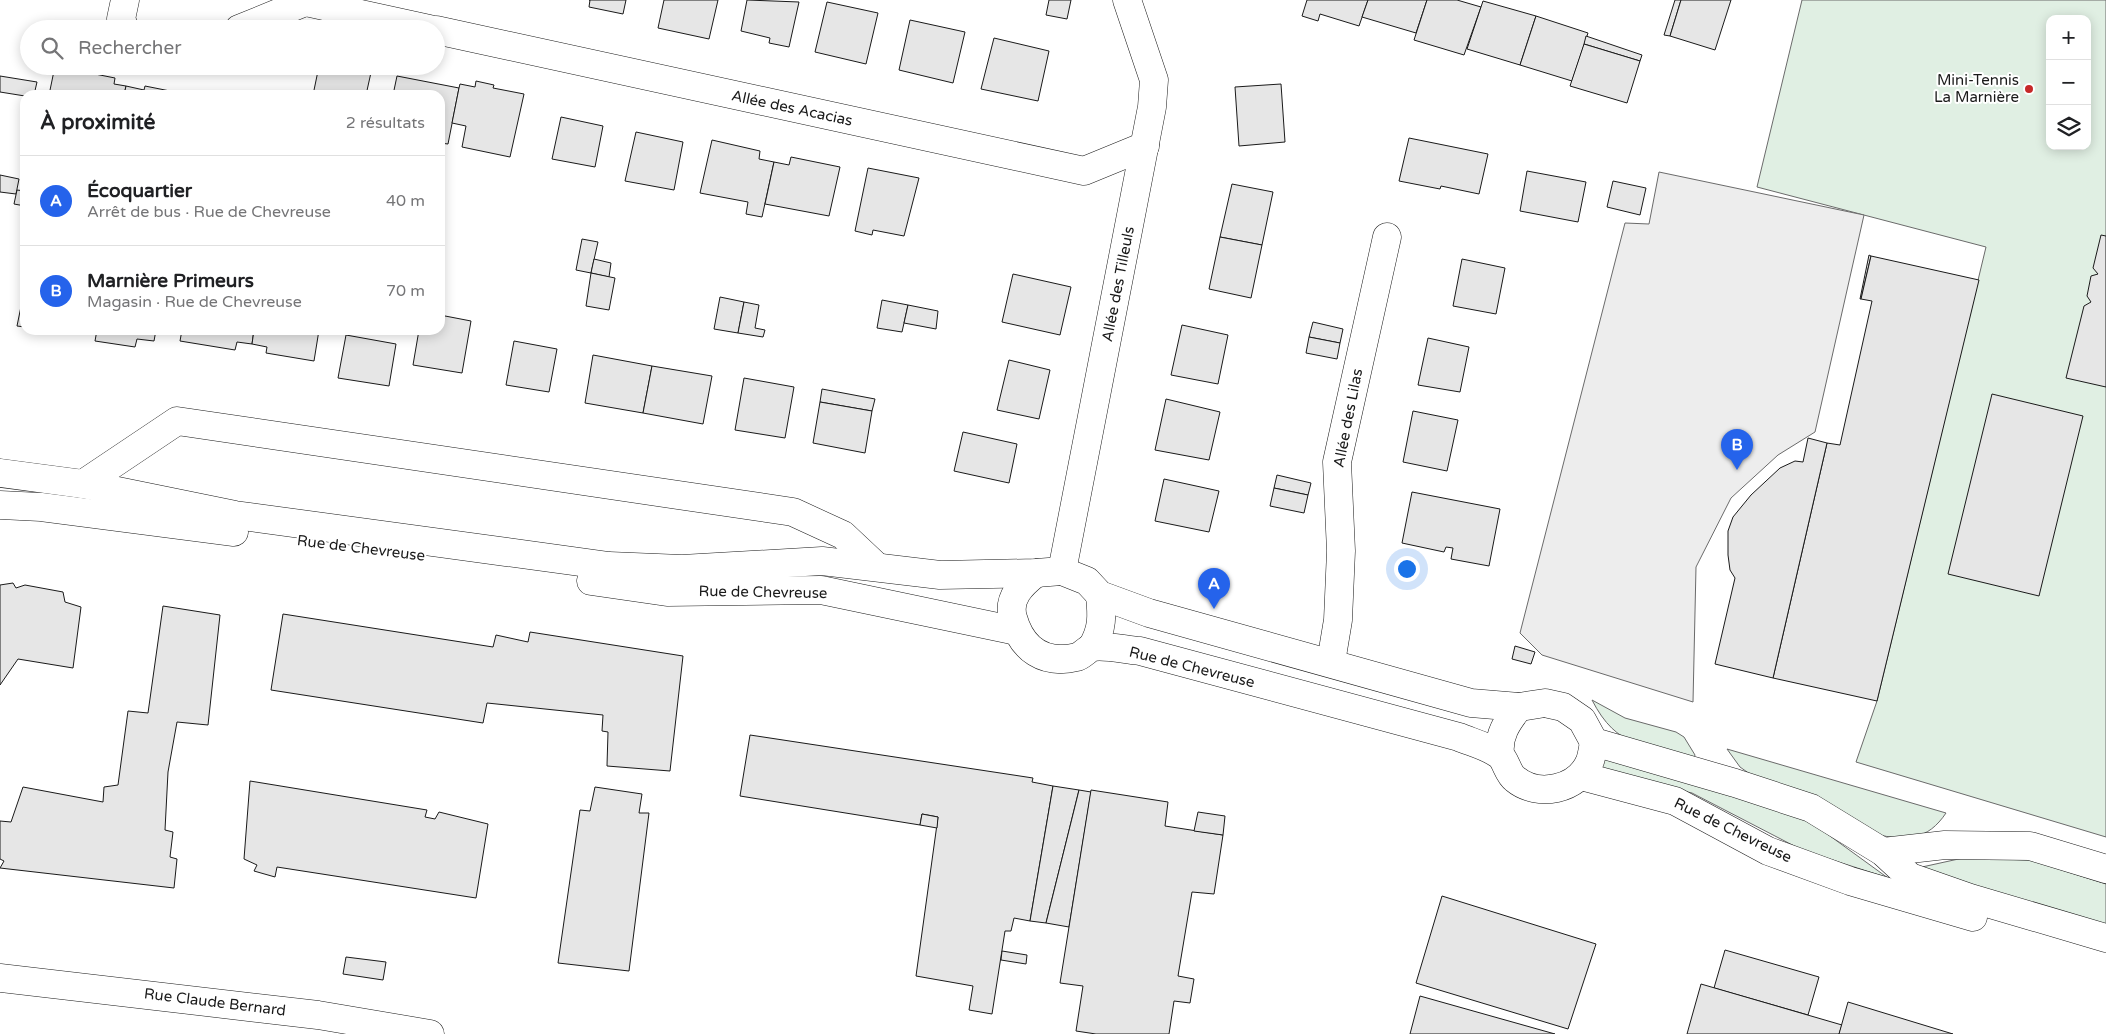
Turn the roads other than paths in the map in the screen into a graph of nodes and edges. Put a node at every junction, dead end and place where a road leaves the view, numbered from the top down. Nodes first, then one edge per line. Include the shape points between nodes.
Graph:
1 (125, 0) edge
2 (1127, 0) edge
3 (301, 1) edge
4 (121, 20) edge
5 (259, 20) edge
6 (389, 20) edge
7 (445, 32) edge
8 (1145, 146) junction
9 (1387, 237) dead end
10 (0, 473) edge
11 (83, 484) junction
12 (0, 505) edge
13 (876, 566) junction
14 (1049, 572) junction
15 (1100, 595) junction
16 (1017, 631) junction
17 (1092, 647) junction
18 (1331, 662) junction
19 (1519, 707) junction
20 (1594, 742) junction
21 (1500, 754) junction
22 (1581, 776) junction
23 (1883, 852) junction
24 (2106, 868) edge
25 (2106, 938) edge
26 (2106, 956) edge
27 (0, 978) edge
28 (430, 1034) edge

1 - 4 street
2 - 8 street, Allée des Tilleuls via 1154,80
3 - 5 street
3 - 6 street
7 - 8 street, Allée des Acacias via 1084,171
8 - 14 street, Allée des Tilleuls
9 - 18 street, Allée des Lilas via 1337,462 1341,551 1338,620
10 - 11 street, Rue de Chevreuse
11 - 13 street, Rue de Chevreuse via 235,515 609,566 682,569 822,561
11 - 13 street via 177,422 793,512 843,535
12 - 16 street, Rue de Chevreuse via 409,554 667,592 821,590
13 - 14 street, Rue de Chevreuse via 940,575
14 - 15 street, Rue de Chevreuse via 1087,581
14 - 16 street via 1021,585 1014,598 1012,615
15 - 17 street via 1103,618
15 - 18 street, Rue de Chevreuse via 1149,613
16 - 17 street via 1026,644 1042,657 1061,660 1079,656
17 - 21 street, Rue de Chevreuse via 1140,651 1459,737
18 - 19 street, Rue de Chevreuse via 1472,703
19 - 20 street, Rue de Chevreuse via 1545,703 1563,707 1582,720
19 - 21 street via 1504,730 1499,743
20 - 22 street via 1590,762
20 - 23 street via 1811,808
21 - 22 street via 1513,778 1531,789 1568,786
22 - 26 street, Rue de Chevreuse via 1675,801 1768,851 1850,881
23 - 24 street via 1946,845 2030,846
23 - 25 street via 1910,876 1970,898
27 - 28 street, Rue Claude Bernard via 318,1014

